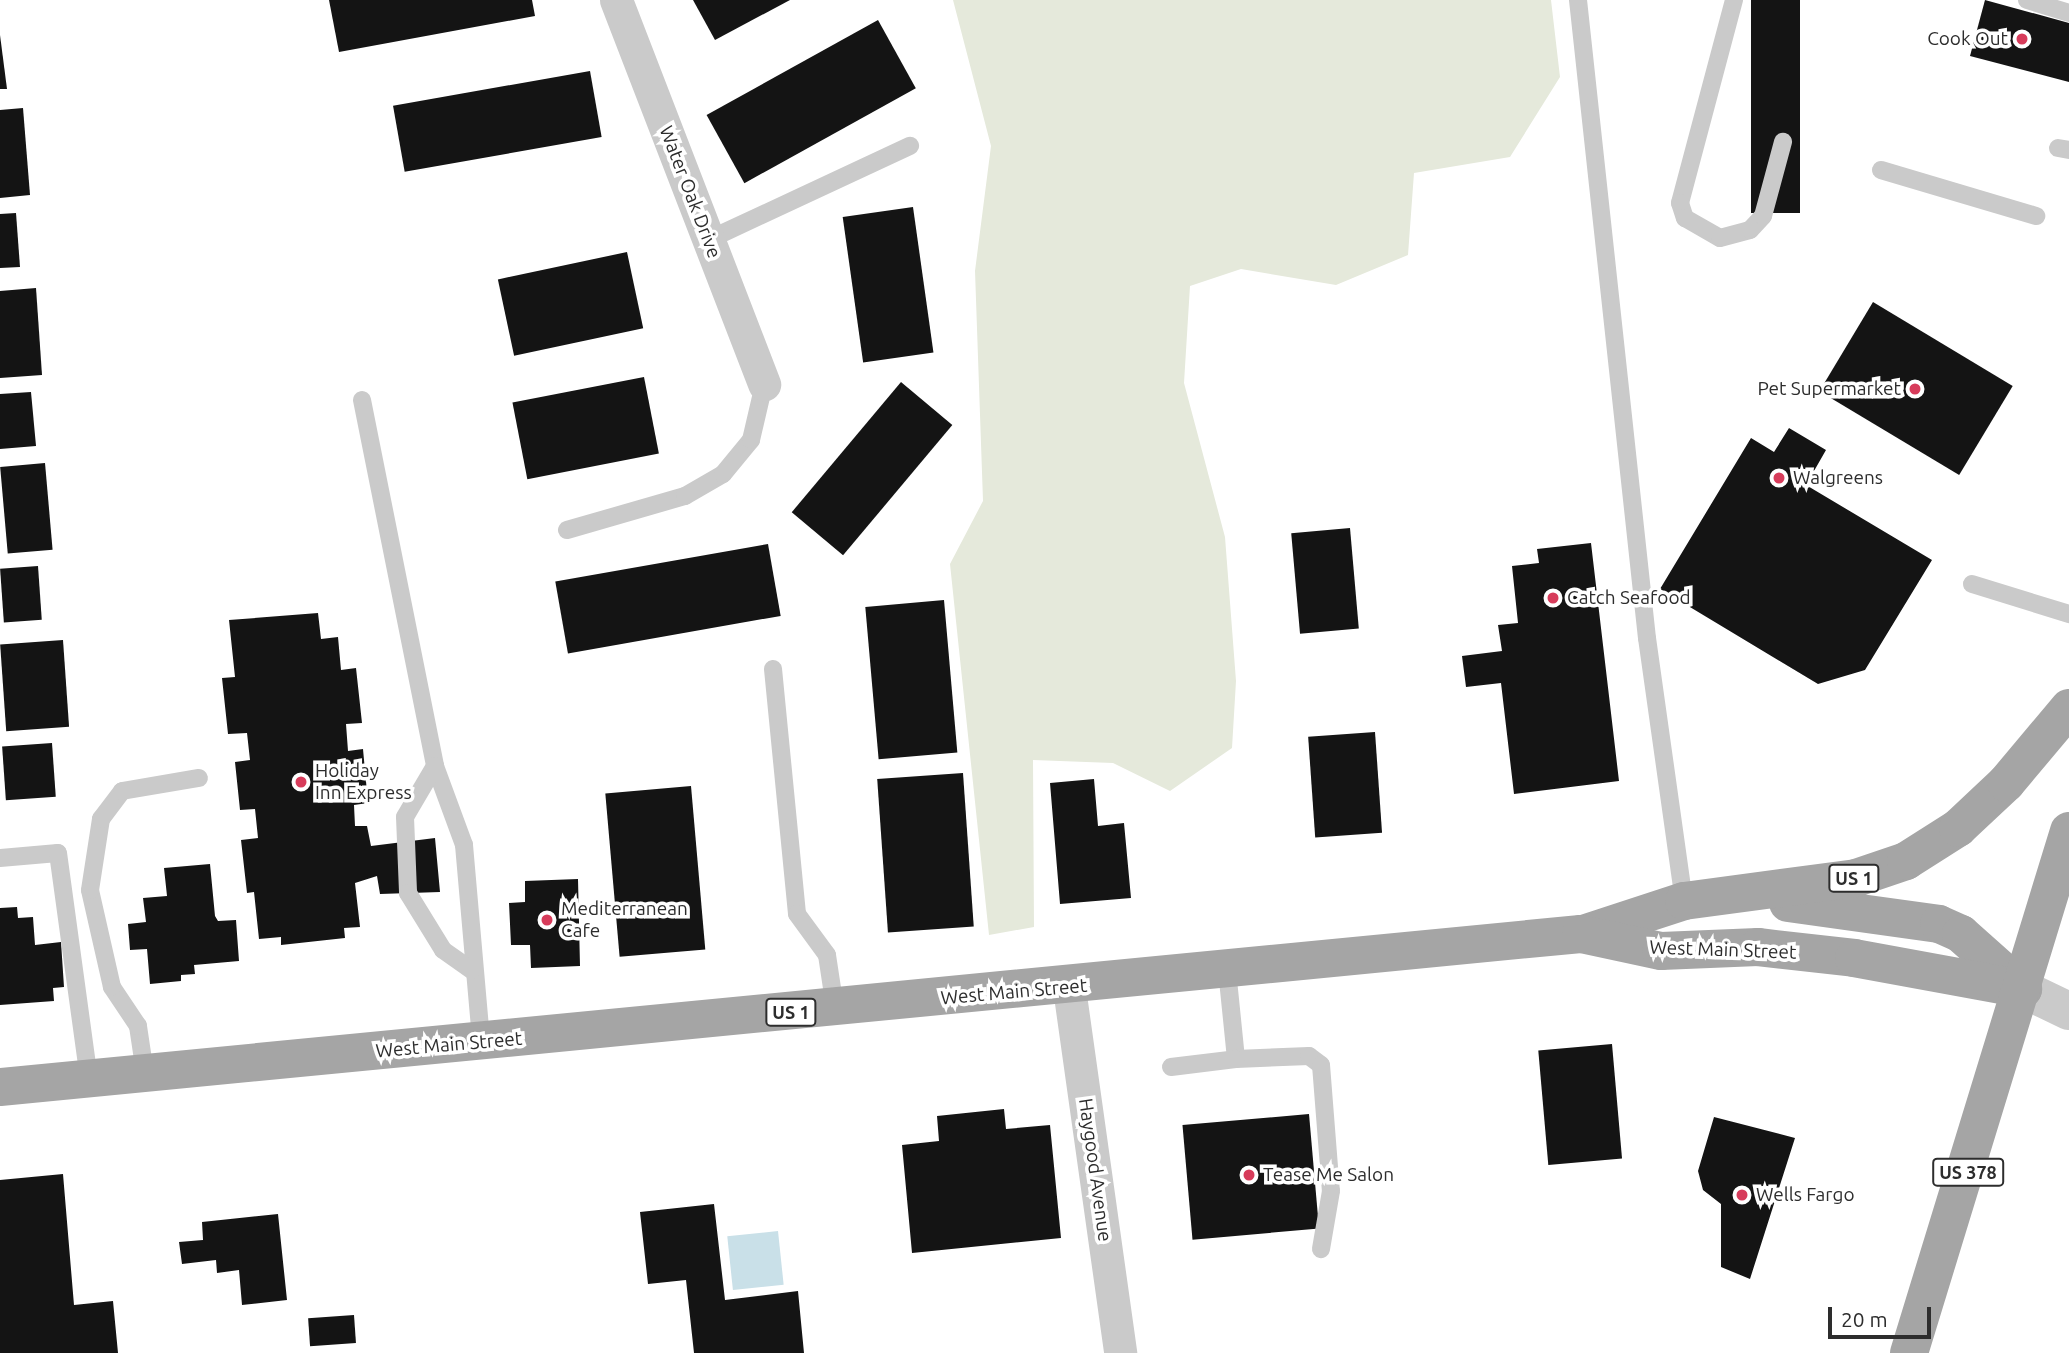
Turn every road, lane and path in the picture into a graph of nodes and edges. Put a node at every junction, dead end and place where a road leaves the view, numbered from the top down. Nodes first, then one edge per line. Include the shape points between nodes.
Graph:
1 (616, 0) edge
2 (1578, 0) edge
3 (1734, 0) edge
4 (2027, 0) edge
5 (2069, 13) edge
6 (1783, 142) dead end
7 (910, 146) dead end
8 (1881, 170) dead end
9 (2036, 216) dead end
10 (708, 240) junction
11 (764, 384) joint
12 (362, 400) dead end
13 (567, 530) dead end
14 (1972, 584) dead end
15 (2069, 614) edge
16 (773, 669) dead end
17 (2069, 708) edge
18 (435, 766) junction
19 (199, 778) dead end
20 (2069, 831) edge
21 (0, 858) edge
22 (1737, 897) junction
23 (1684, 901) junction
24 (1581, 934) junction
25 (472, 970) junction
26 (1227, 970) junction
27 (1069, 988) junction
28 (2023, 989) junction
29 (835, 1008) junction
30 (2069, 1011) edge
31 (481, 1041) junction
32 (1236, 1059) junction
33 (1171, 1067) dead end
34 (145, 1073) junction
35 (89, 1079) junction
36 (0, 1087) edge
37 (1321, 1249) dead end
38 (1120, 1353) edge
39 (1909, 1353) edge

1 - 10 street, Water Oak Drive
2 - 23 lane via 1647,638
3 - 6 lane via 1680,203 1685,218 1720,238 1750,230 1763,216
4 - 5 lane
7 - 10 lane
8 - 9 lane
10 - 11 street, Water Oak Drive
11 - 13 lane via 751,440 723,474 685,496
12 - 18 lane
14 - 15 lane
16 - 29 lane via 797,914 827,956
17 - 22 main road, US 1 via 2006,783 1958,828 1906,861 1856,878
18 - 25 lane via 464,845
18 - 25 lane via 405,817 408,893 443,950
19 - 34 lane via 122,790 101,819 89,890 112,987 138,1026
20 - 28 main road
21 - 35 lane via 58,853
22 - 23 main road, US 1
22 - 28 main road via 1939,924 1961,934
23 - 24 main road, US 1
24 - 26 main road, West Main Street / US 1
24 - 28 main road, West Main Street / US 1 via 1661,951 1758,947 1854,958
25 - 31 lane
26 - 27 main road, West Main Street / US 1
26 - 32 lane
27 - 29 main road, West Main Street / US 1
27 - 38 street, Haygood Avenue
28 - 30 street
28 - 39 main road, US 378
29 - 31 main road, West Main Street / US 1
31 - 34 main road, West Main Street / US 1
32 - 33 lane
32 - 37 lane via 1309,1056 1321,1065 1331,1191
34 - 35 main road, West Main Street / US 1
35 - 36 main road, West Main Street / US 1

